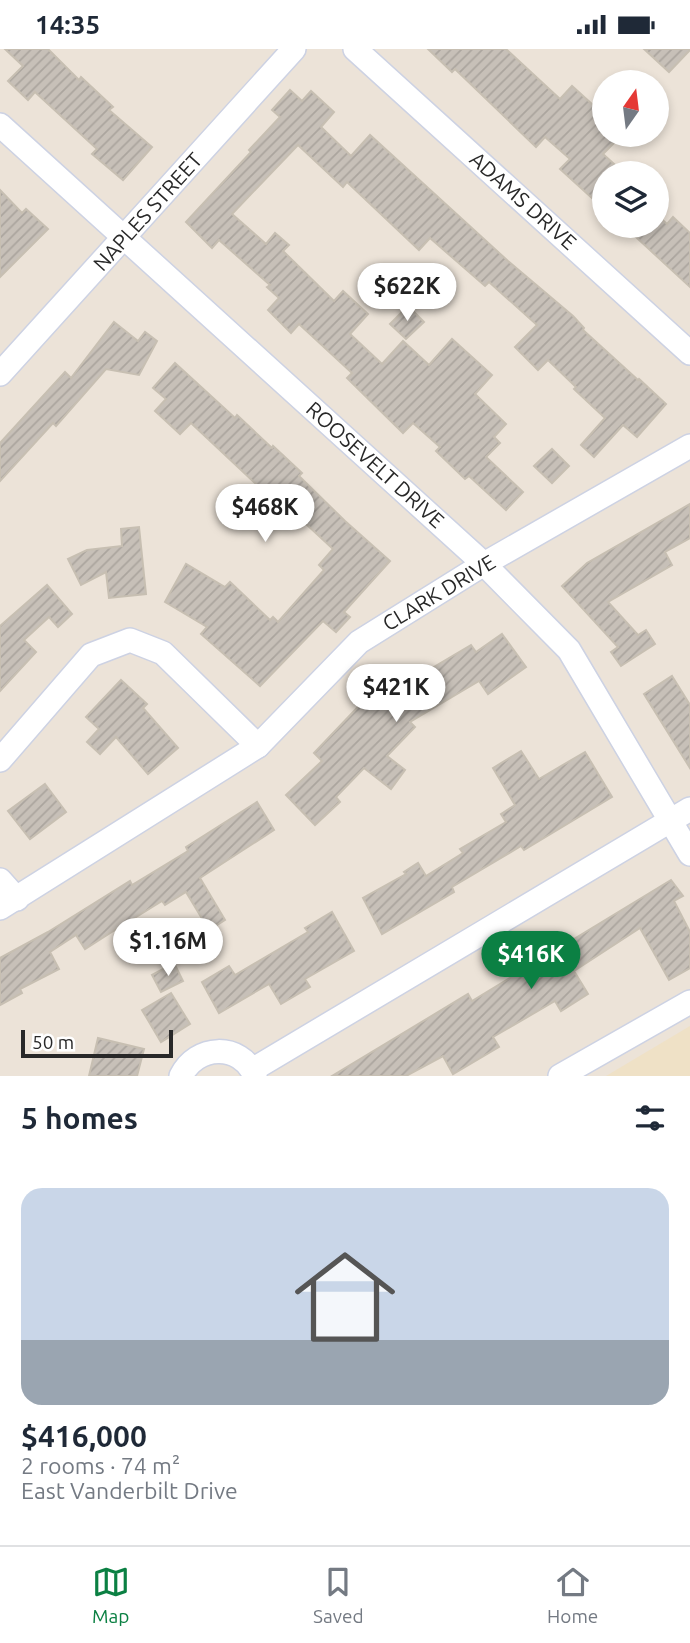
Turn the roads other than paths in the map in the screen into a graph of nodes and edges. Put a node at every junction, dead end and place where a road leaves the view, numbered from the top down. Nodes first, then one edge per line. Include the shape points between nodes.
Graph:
1 (294, 49) edge
2 (355, 49) edge
3 (0, 125) edge
4 (126, 237) junction
5 (690, 353) edge
6 (0, 374) edge
7 (690, 446) edge
8 (484, 564) junction
9 (258, 746) junction
10 (0, 761) edge
11 (680, 815) edge
12 (690, 854) edge
13 (0, 880) edge
14 (9, 903) edge
15 (690, 1002) edge
16 (254, 1073) edge
17 (181, 1076) edge
18 (560, 1076) edge

1 - 4 street, NAPLES STREET
2 - 5 street, ADAMS DRIVE
3 - 4 street, ROOSEVELT DRIVE
4 - 6 street, NAPLES STREET
4 - 8 street, ROOSEVELT DRIVE
7 - 8 street, CLARK DRIVE
8 - 9 street, CLARK DRIVE via 359,642
8 - 11 street, ROOSEVELT DRIVE via 569,650
9 - 10 street via 163,653 130,640 91,655
9 - 14 street, CLARK DRIVE
11 - 12 street, ROOSEVELT DRIVE
11 - 16 street
13 - 14 street
15 - 18 street
16 - 17 street via 236,1055 214,1051 192,1060

